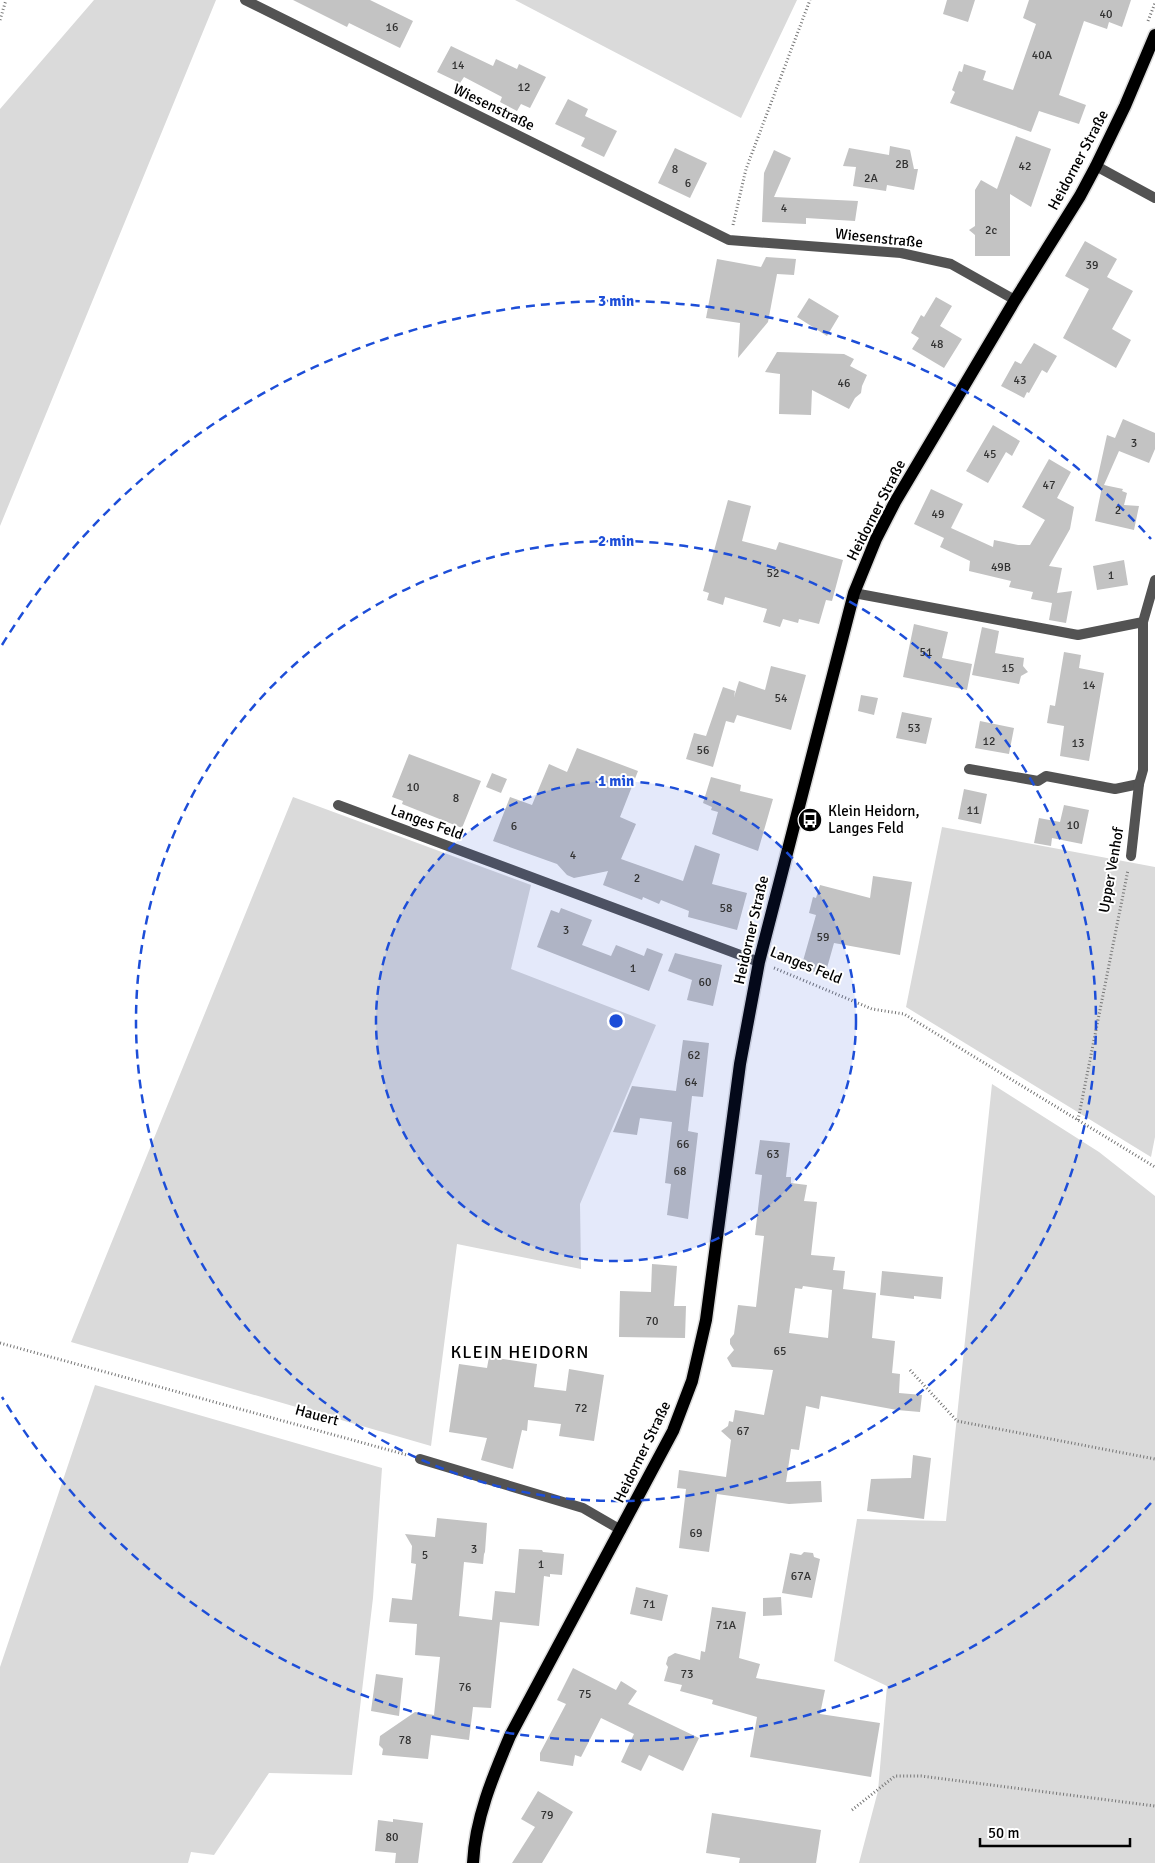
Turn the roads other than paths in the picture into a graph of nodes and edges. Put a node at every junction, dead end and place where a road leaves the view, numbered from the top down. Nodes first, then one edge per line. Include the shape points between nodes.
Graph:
1 (246, 0) edge
2 (1155, 35) edge
3 (1096, 166) junction
4 (1155, 198) edge
5 (1015, 300) junction
6 (1155, 580) edge
7 (854, 593) junction
8 (1143, 622) junction
9 (970, 769) dead end
10 (1139, 784) junction
11 (338, 805) dead end
12 (1130, 856) road end
13 (759, 962) junction
14 (420, 1459) road end
15 (621, 1530) junction
16 (473, 1863) edge

1 - 5 street, Wiesenstraße via 729,240 902,253 951,264
2 - 3 main road, Heidorner Straße
3 - 4 street
3 - 5 main road, Heidorner Straße
5 - 7 main road, Heidorner Straße via 895,502 876,538
6 - 8 street, Upper Venhof
7 - 8 street via 1078,635
7 - 13 main road, Heidorner Straße
8 - 10 street, Upper Venhof via 1143,770
9 - 10 street via 1038,781 1046,776 1115,789
10 - 12 street, Upper Venhof
11 - 13 street, Langes Feld
13 - 15 main road, Heidorner Straße via 740,1064 706,1320 692,1381 673,1431
14 - 15 street via 582,1508
15 - 16 main road, Heidorner Straße via 510,1736 493,1775 481,1816

